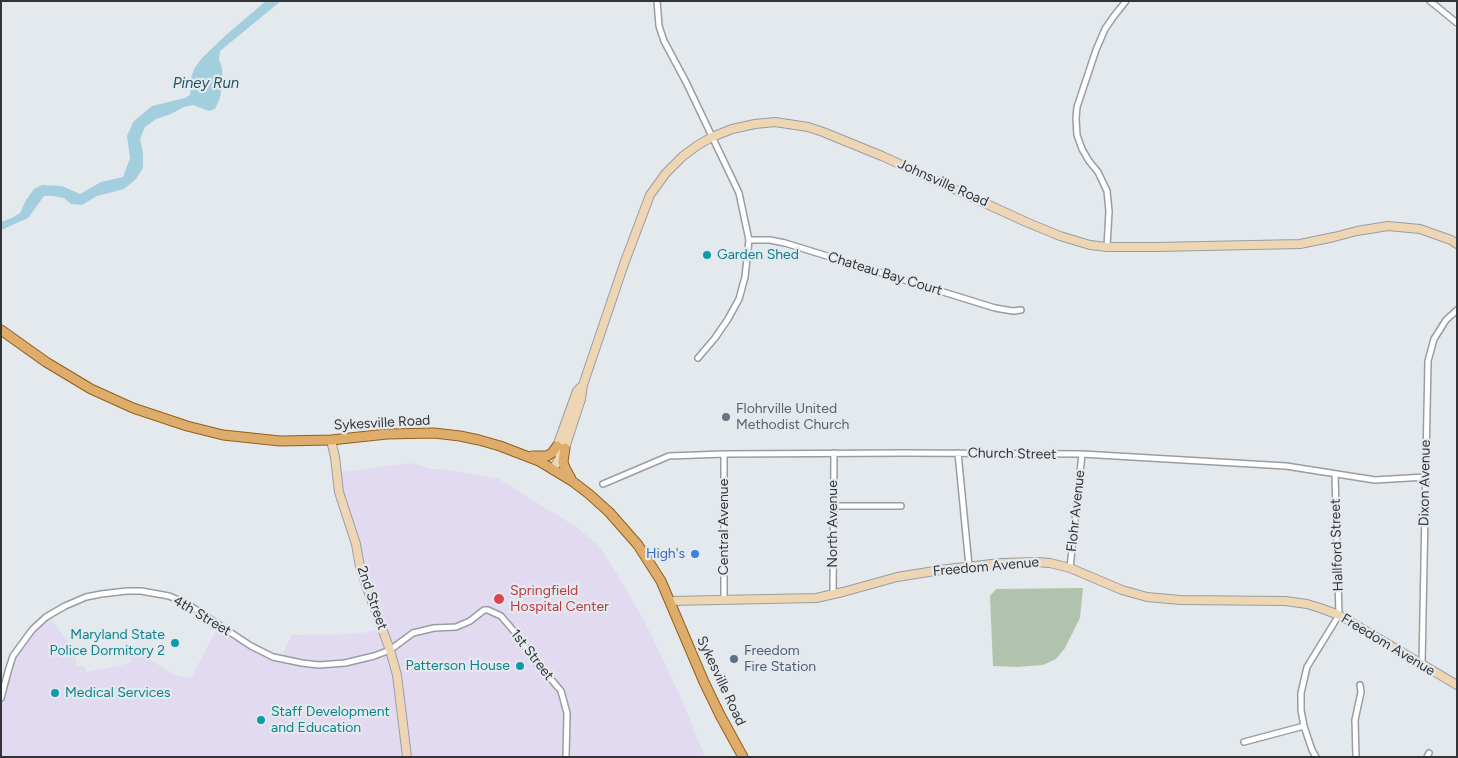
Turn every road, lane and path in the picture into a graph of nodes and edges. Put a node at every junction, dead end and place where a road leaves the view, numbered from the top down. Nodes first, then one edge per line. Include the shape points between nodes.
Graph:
1 (657, 1) edge
2 (1126, 1) edge
3 (1430, 1) edge
4 (1457, 23) edge
5 (712, 137) junction
6 (749, 240) junction
7 (1457, 244) edge
8 (1107, 247) junction
9 (1021, 310) dead end
10 (1457, 310) edge
11 (1, 330) edge
12 (698, 358) dead end
13 (331, 440) junction
14 (561, 447) junction
15 (834, 453) junction
16 (958, 453) junction
17 (724, 454) junction
18 (1082, 454) junction
19 (526, 456) junction
20 (553, 470) junction
21 (1335, 474) junction
22 (1425, 477) junction
23 (572, 481) junction
24 (604, 484) dead end
25 (833, 506) junction
26 (901, 506) dead end
27 (970, 566) junction
28 (1070, 568) junction
29 (834, 595) junction
30 (724, 600) junction
31 (670, 601) junction
32 (1338, 615) junction
33 (390, 650) junction
34 (1422, 664) junction
35 (1360, 685) dead end
36 (1457, 685) edge
37 (1, 698) edge
38 (1304, 726) junction
39 (1244, 742) dead end
40 (407, 757) edge
41 (566, 757) edge
42 (743, 757) edge
43 (1316, 757) edge
44 (1356, 757) edge

1 - 5 street via 664,41
2 - 8 street via 1105,29 1096,50 1076,118 1082,149 1107,191
3 - 4 street
5 - 6 street via 739,193
5 - 8 street, Johnsville Road via 755,124 775,122 808,127 882,156 1060,236
5 - 14 street, Johnsville Road via 672,166 650,196 630,246 581,399
6 - 9 street, Chateau Bay Court via 785,243 995,308
6 - 12 street via 739,298 716,338
7 - 8 street, Johnsville Road via 1420,229 1388,226 1300,244
10 - 22 street, Dixon Avenue via 1434,339 1428,361
11 - 13 main road, Sykesville Road via 91,389 174,423 251,438
13 - 19 main road, Sykesville Road via 434,433 479,440
13 - 33 street, 2nd Street via 339,492 367,588
14 - 19 main road via 547,456
14 - 20 street, Johnsville Road
14 - 23 main road via 563,462
15 - 16 street, Church Street
15 - 17 street, Church Street
15 - 25 street, North Avenue
16 - 18 street, Church Street
16 - 27 street
17 - 24 street, Church Street via 669,456
17 - 30 street, Central Avenue
18 - 21 street, Church Street via 1286,466
18 - 28 street, Flohr Avenue
19 - 20 main road, Sykesville Road
20 - 23 main road, Sykesville Road
21 - 22 street, Church Street via 1375,480
21 - 32 street, Hallford Street
22 - 34 street, Dixon Avenue
23 - 31 main road, Sykesville Road via 609,512 638,545
25 - 26 street
25 - 29 street, North Avenue
27 - 28 street, Freedom Avenue via 1036,562
27 - 29 street, Freedom Avenue via 898,577
28 - 32 street, Freedom Avenue via 1147,597 1285,601 1307,604
29 - 30 street, Freedom Avenue
30 - 31 street, Freedom Avenue
31 - 42 main road, Sykesville Road via 708,690
32 - 34 street, Freedom Avenue
32 - 38 street via 1307,667 1301,693
33 - 37 street, 4th Street via 331,664 282,660 251,646 186,603 169,596 126,591 101,594 65,606 32,630 13,656
33 - 40 street, 2nd Street via 398,682
33 - 41 street, 1st Street via 413,633 456,627 484,610 501,616 536,664 562,692 567,712
34 - 36 street, Freedom Avenue
35 - 44 street via 1354,720
38 - 39 street
38 - 43 street

